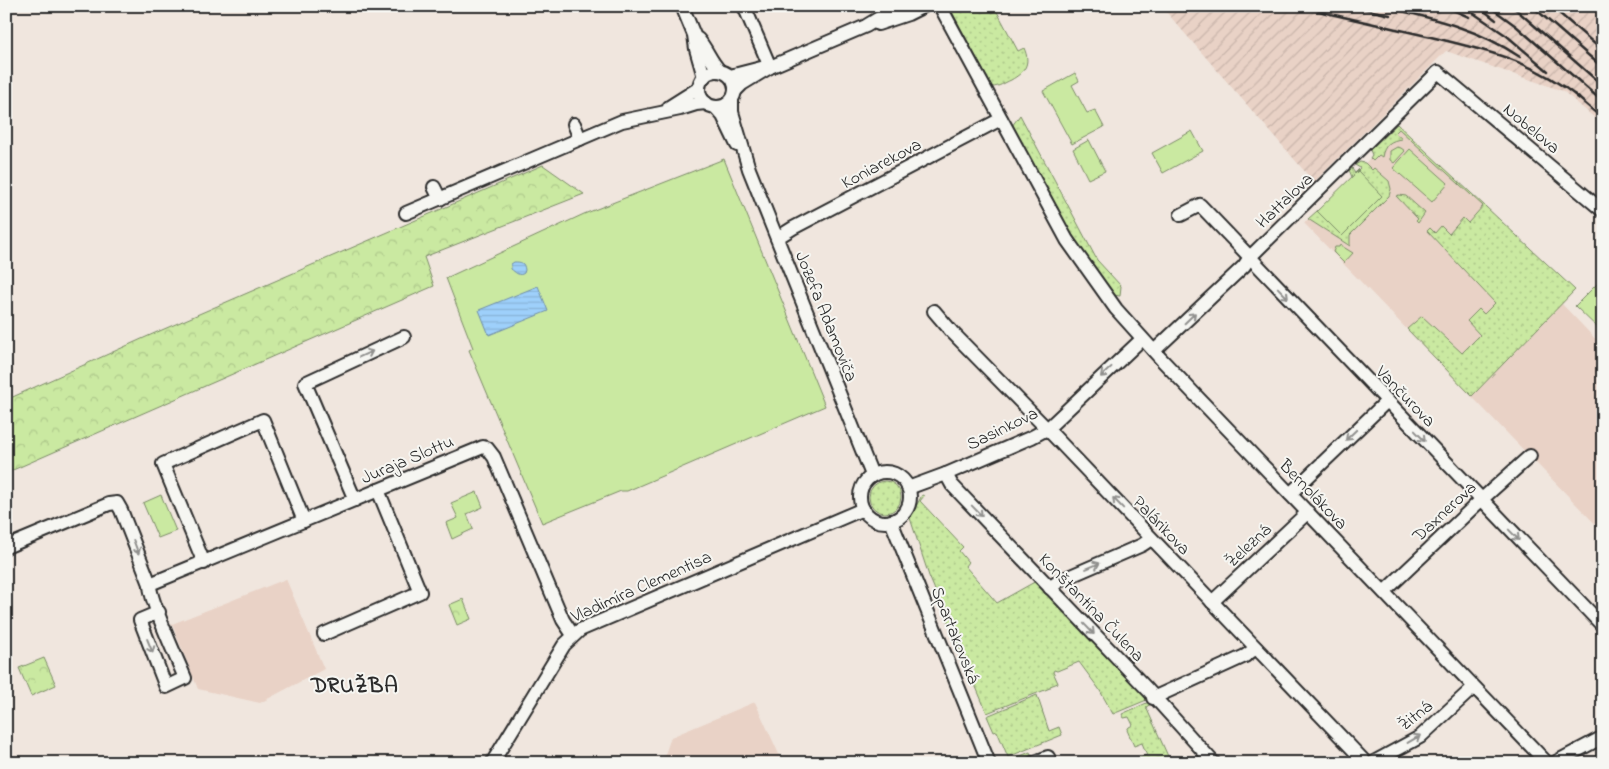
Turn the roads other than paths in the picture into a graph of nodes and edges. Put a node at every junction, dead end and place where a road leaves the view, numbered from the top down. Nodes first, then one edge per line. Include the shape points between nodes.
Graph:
1 (682, 6) edge
2 (744, 6) edge
3 (899, 6) edge
4 (924, 7) edge
5 (942, 9) edge
6 (866, 26) junction
7 (694, 35) junction
8 (770, 67) junction
9 (1438, 72) joint
10 (725, 73) junction
11 (702, 82) junction
12 (733, 96) junction
13 (710, 105) junction
14 (663, 112) junction
15 (1001, 119) junction
16 (574, 124) dead end
17 (580, 139) junction
18 (750, 169) junction
19 (434, 187) dead end
20 (440, 199) junction
21 (1603, 211) edge
22 (406, 214) dead end
23 (1181, 215) dead end
24 (777, 238) junction
25 (1250, 257) junction
26 (934, 311) dead end
27 (404, 337) dead end
28 (1142, 339) junction
29 (1154, 351) junction
30 (1387, 401) junction
31 (1046, 429) junction
32 (1530, 456) dead end
33 (946, 474) junction
34 (872, 475) junction
35 (908, 488) junction
36 (378, 490) junction
37 (1290, 494) junction
38 (355, 500) junction
39 (1481, 500) junction
40 (863, 509) junction
41 (1308, 512) junction
42 (304, 521) junction
43 (891, 521) junction
44 (1151, 539) junction
45 (6, 547) edge
46 (204, 562) junction
47 (150, 584) junction
48 (1050, 588) junction
49 (1384, 592) junction
50 (1212, 602) junction
51 (158, 612) junction
52 (1603, 626) edge
53 (324, 634) dead end
54 (573, 635) junction
55 (1256, 648) junction
56 (1474, 687) junction
57 (1154, 698) junction
58 (1603, 737) edge
59 (492, 763) edge
60 (989, 763) edge
61 (1032, 763) edge
62 (1051, 763) edge
63 (1214, 763) edge
64 (1366, 763) edge
65 (1372, 763) edge
66 (1547, 763) edge
67 (1554, 763) edge

1 - 7 street
2 - 8 street
3 - 6 street
4 - 5 street
4 - 6 street via 883,24
5 - 15 street
6 - 8 street
7 - 10 street via 711,60
7 - 11 street
8 - 10 street
8 - 12 street via 742,84
9 - 21 street, Nobelova
9 - 25 street, Hattalova
10 - 11 street via 710,72
10 - 12 street via 735,84
11 - 13 street via 700,95
11 - 14 street
12 - 13 street via 724,106
12 - 18 street, Jozefa Adamoviča via 732,112
13 - 14 street via 696,104
13 - 18 street, Jozefa Adamoviča via 723,116
14 - 17 street via 622,122
15 - 24 street, Koniarekova
15 - 28 street, Bernolákova via 1067,240
16 - 17 street
17 - 20 street via 480,176
18 - 24 street, Jozefa Adamoviča
19 - 20 street
20 - 22 street
23 - 25 street, Vančurova via 1200,205
24 - 34 street, Jozefa Adamoviča
29 -> 25 street, Hattalova
25 -> 30 street, Vančurova
26 - 31 street, Palárikova
38 -> 27 street via 305,383
28 - 29 street, Bernolákova
28 -> 31 street, Sasinkova
29 - 37 street, Bernolákova
30 -> 37 street
30 -> 39 street, Vančurova
31 - 33 street, Sasinkova
44 -> 31 street, Palárikova
32 - 39 street, Daxnerova
33 - 35 street, Sasinkova
33 -> 48 street, Konštantína Čulena via 952,485
34 - 35 street via 895,474 904,480
34 - 40 street via 862,488
35 - 43 street via 910,494 905,512
36 - 38 street, Juraja Slottu
36 - 53 street via 420,592
36 - 54 street, Juraja Slottu via 478,448 487,448 494,457 563,620
37 - 41 street, Bernolákova
38 - 42 street, Juraja Slottu
39 - 49 street, Daxnerova
39 -> 52 street, Vančurova
40 - 43 street via 872,518
40 - 54 street, Vladimíra Clementisa
41 - 49 street, Bernolákova
41 - 50 street, Železná
42 - 46 street, Juraja Slottu
42 - 46 street via 263,420 163,464
43 - 60 street, Spartakovská
48 -> 44 street
44 - 50 street, Palárikova
45 -> 47 street via 117,503
46 - 47 street, Juraja Slottu
47 - 51 street
48 -> 57 street, Konštantína Čulena
49 - 56 street, Bernolákova
50 - 55 street, Palárikova
51 -> 51 street via 140,620 166,687 185,678
54 - 59 street, Vladimíra Clementisa
55 - 57 street
55 - 64 street, Palárikova
65 -> 56 street, Žitná via 1420,736
56 - 66 street, Bernolákova
57 - 63 street, Konštantína Čulena
58 - 67 street
61 - 62 street via 1048,757

